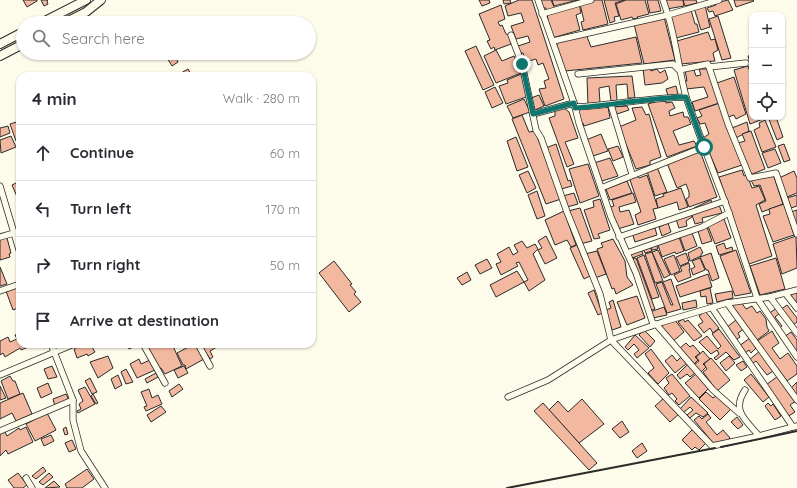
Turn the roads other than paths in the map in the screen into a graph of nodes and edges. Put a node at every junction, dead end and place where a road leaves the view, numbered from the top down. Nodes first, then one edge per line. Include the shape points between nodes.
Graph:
1 (102, 0) edge
2 (538, 0) edge
3 (591, 0) edge
4 (663, 0) edge
5 (719, 0) edge
6 (82, 1) edge
7 (542, 14) junction
8 (668, 15) junction
9 (54, 16) edge
10 (78, 16) edge
11 (511, 35) dead end
12 (16, 36) edge
13 (553, 40) junction
14 (0, 44) edge
15 (16, 48) edge
16 (0, 56) edge
17 (746, 63) dead end
18 (710, 67) junction
19 (679, 70) junction
20 (578, 74) dead end
21 (686, 97) junction
22 (575, 105) junction
23 (611, 105) junction
24 (533, 114) junction
25 (704, 147) junction
26 (632, 174) junction
27 (0, 186) edge
28 (601, 188) junction
29 (724, 201) junction
30 (729, 213) junction
31 (14, 233) junction
32 (797, 234) edge
33 (0, 237) edge
34 (619, 237) junction
35 (16, 240) edge
36 (627, 253) junction
37 (16, 285) edge
38 (797, 290) edge
39 (0, 291) edge
40 (786, 294) junction
41 (770, 297) junction
42 (757, 298) junction
43 (727, 303) junction
44 (712, 308) junction
45 (797, 308) edge
46 (656, 324) junction
47 (797, 333) edge
48 (611, 340) junction
49 (53, 348) edge
50 (66, 348) edge
51 (145, 348) edge
52 (200, 348) edge
53 (55, 353) junction
54 (797, 357) edge
55 (210, 366) dead end
56 (0, 375) edge
57 (165, 383) dead end
58 (745, 390) dead end
59 (508, 397) dead end
60 (73, 400) junction
61 (797, 400) edge
62 (739, 413) junction
63 (795, 427) edge
64 (0, 431) edge
65 (759, 436) junction
66 (26, 478) dead end
67 (32, 488) edge
68 (104, 488) edge

1 - 10 main road
2 - 7 street
3 - 7 street
4 - 8 street
5 - 8 street
6 - 9 main road
7 - 13 street
8 - 13 street
8 - 19 street
11 - 24 street via 522,64
12 - 14 main road
13 - 22 street
15 - 16 main road
17 - 18 street
18 - 19 street via 708,64
18 - 32 street via 728,124 750,178 776,173
19 - 20 street via 673,64
19 - 21 street
21 - 23 street
21 - 25 street
22 - 23 street
22 - 24 street
22 - 28 street
23 - 26 street
24 - 48 street via 536,130 600,294
25 - 26 street
25 - 29 street
26 - 28 street
27 - 31 street
28 - 34 street
29 - 30 street
29 - 34 street
30 - 36 street via 702,228
30 - 42 street
31 - 33 street
31 - 35 street
34 - 36 street
36 - 46 street via 653,324
37 - 39 street
38 - 40 street
40 - 41 street
40 - 45 street
41 - 42 street
41 - 47 street
42 - 43 street
42 - 54 street
43 - 44 street
43 - 61 street
44 - 46 street
44 - 63 street
46 - 48 street
46 - 62 street via 713,390
48 - 59 street via 548,380
48 - 65 street via 712,446
49 - 53 street
50 - 53 street
51 - 57 street
52 - 55 street
53 - 56 street
53 - 60 street
58 - 62 street via 739,399
60 - 64 street
60 - 68 street via 73,420 81,451
62 - 65 street
63 - 65 street
66 - 67 street

